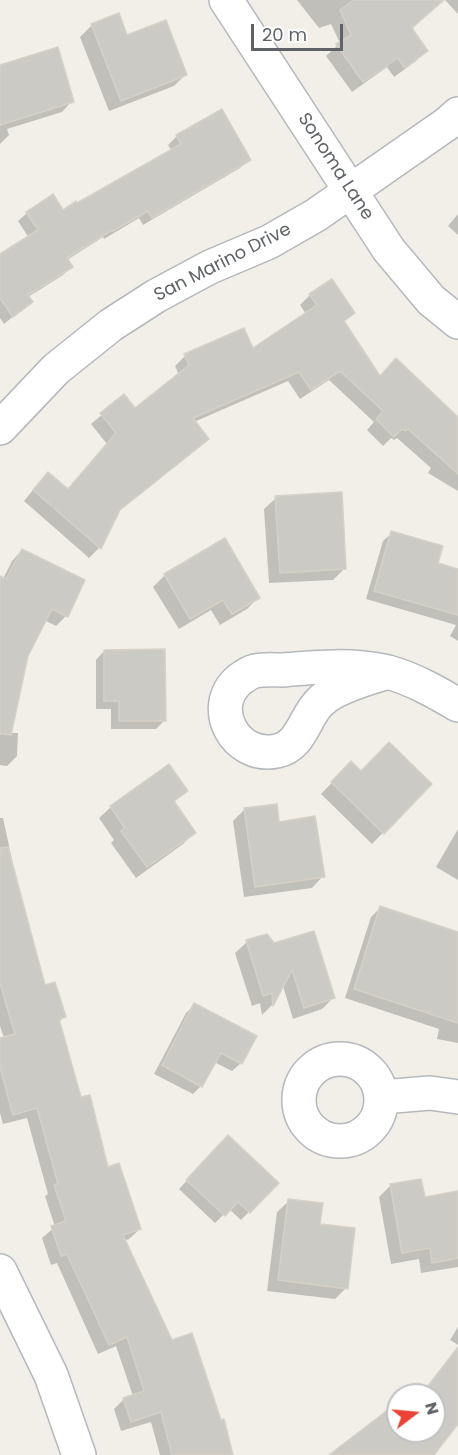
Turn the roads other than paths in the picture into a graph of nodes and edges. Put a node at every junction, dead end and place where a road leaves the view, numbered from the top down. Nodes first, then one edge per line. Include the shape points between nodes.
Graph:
1 (226, 0) edge
2 (458, 114) edge
3 (350, 191) junction
4 (458, 322) edge
5 (0, 428) edge
6 (388, 672) dead end
7 (458, 705) edge
8 (458, 1097) edge
9 (382, 1098) dead end
10 (0, 1271) edge
11 (79, 1455) edge

1 - 3 street, Sonoma Lane
2 - 3 street, San Marino Drive
3 - 4 street, Sonoma Lane via 389,250 431,300
3 - 5 street, San Marino Drive via 269,242 210,267 111,325 56,369
6 - 7 street via 431,688
8 - 9 street via 430,1093
10 - 11 street via 51,1375

